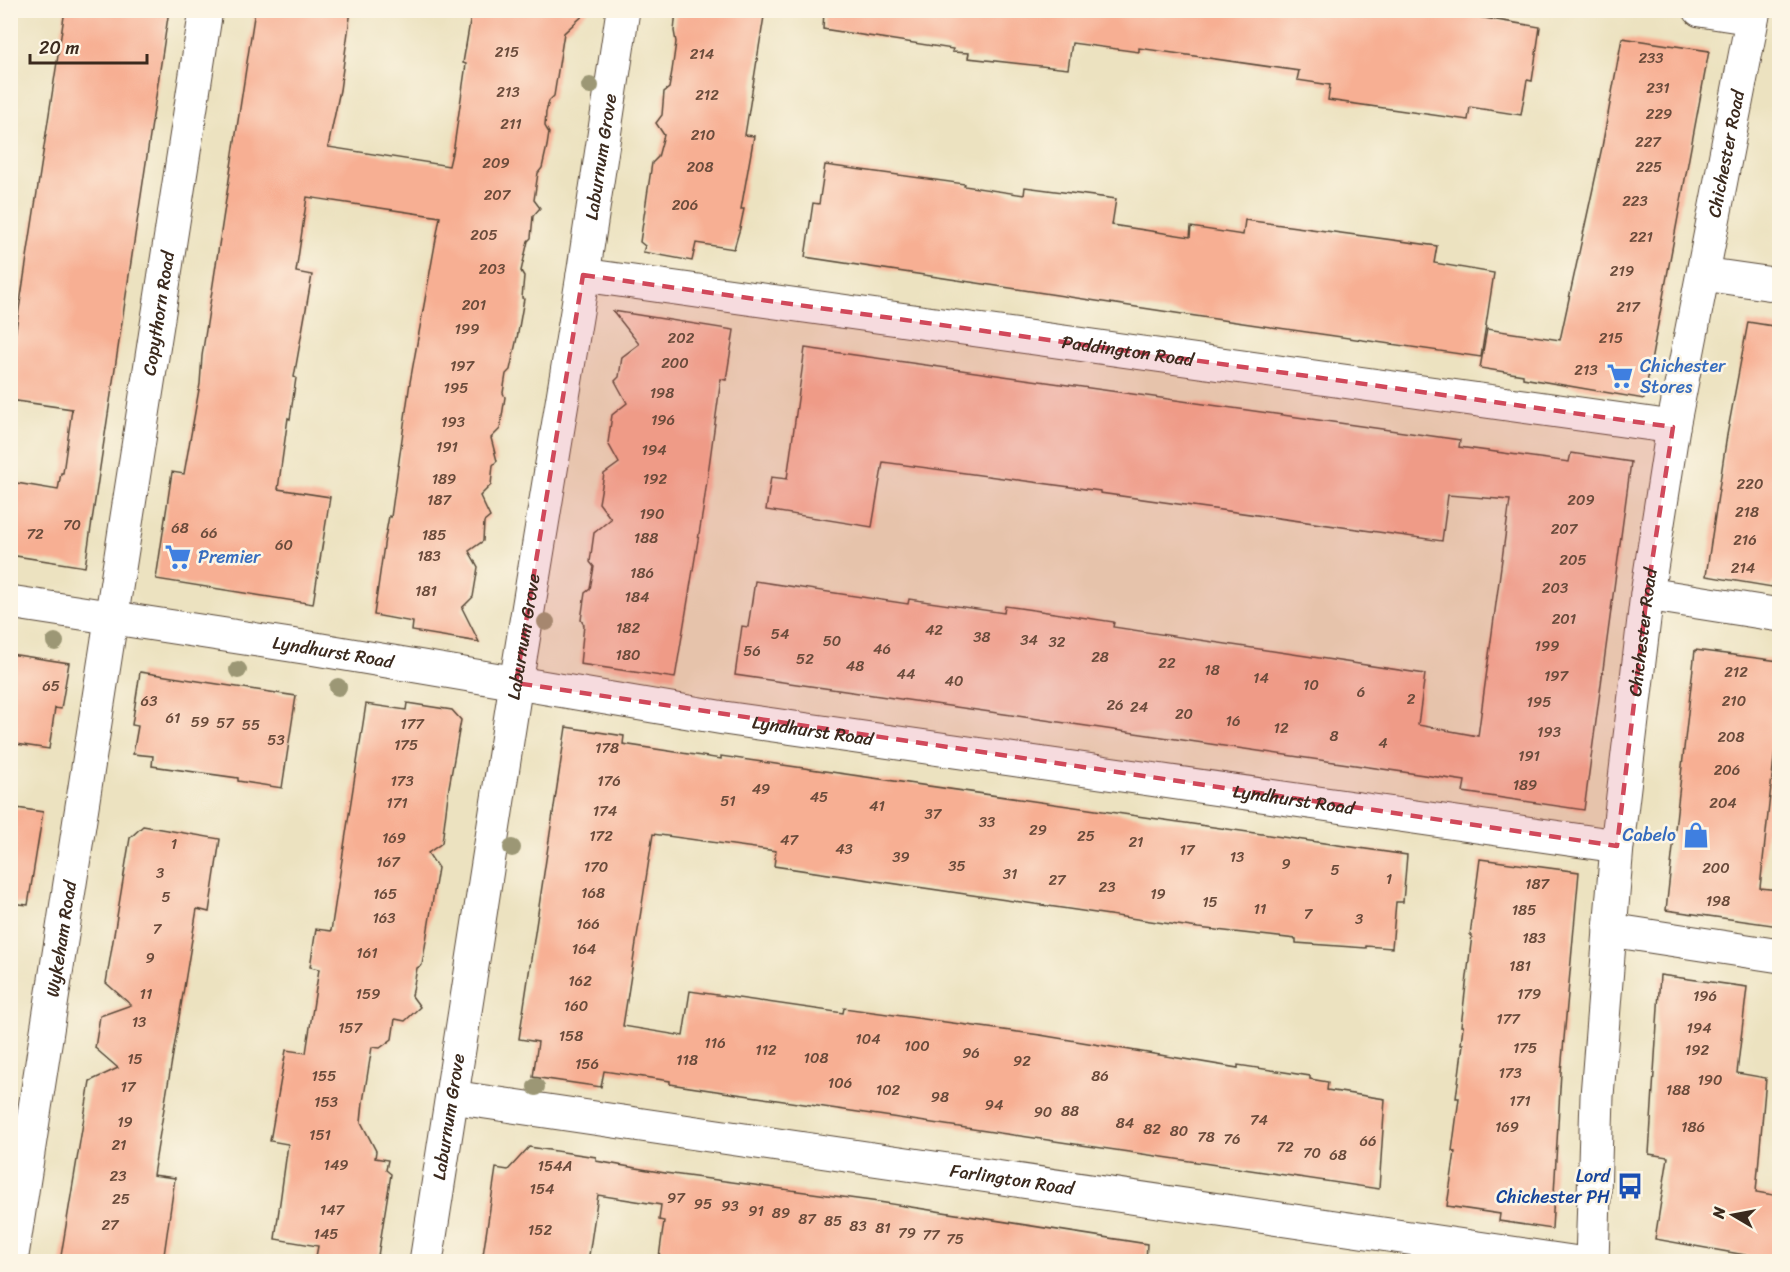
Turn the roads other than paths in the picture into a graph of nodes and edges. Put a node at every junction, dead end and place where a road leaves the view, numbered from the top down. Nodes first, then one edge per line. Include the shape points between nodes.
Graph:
1 (206, 10) edge
2 (623, 10) edge
3 (1700, 10) edge
4 (1753, 14) edge
5 (1703, 274) junction
6 (583, 275) junction
7 (1779, 285) edge
8 (1673, 428) junction
9 (1647, 594) junction
10 (10, 602) edge
11 (1779, 615) edge
12 (113, 618) junction
13 (516, 684) junction
14 (1617, 846) junction
15 (1610, 930) junction
16 (1779, 956) edge
17 (452, 1097) junction
18 (10, 1262) edge
19 (426, 1262) edge
20 (1572, 1262) edge
21 (1592, 1262) edge

1 - 12 street, Copythorn Road
2 - 6 street, Laburnum Grove
3 - 4 street
4 - 5 street, Chichester Road
5 - 7 street
5 - 8 street, Chichester Road
6 - 8 street, Paddington Road
6 - 13 street, Laburnum Grove
8 - 9 street, Chichester Road
9 - 11 street
9 - 14 street, Chichester Road
10 - 12 street, Lyndhurst Road
12 - 13 street, Lyndhurst Road
12 - 18 street, Wykeham Road
13 - 14 street, Lyndhurst Road via 724,718
13 - 17 street, Laburnum Grove
14 - 15 street, Chichester Road
15 - 16 street
15 - 21 street, Chichester Road via 1597,1096
17 - 19 street, Laburnum Grove
17 - 20 street, Farlington Road

